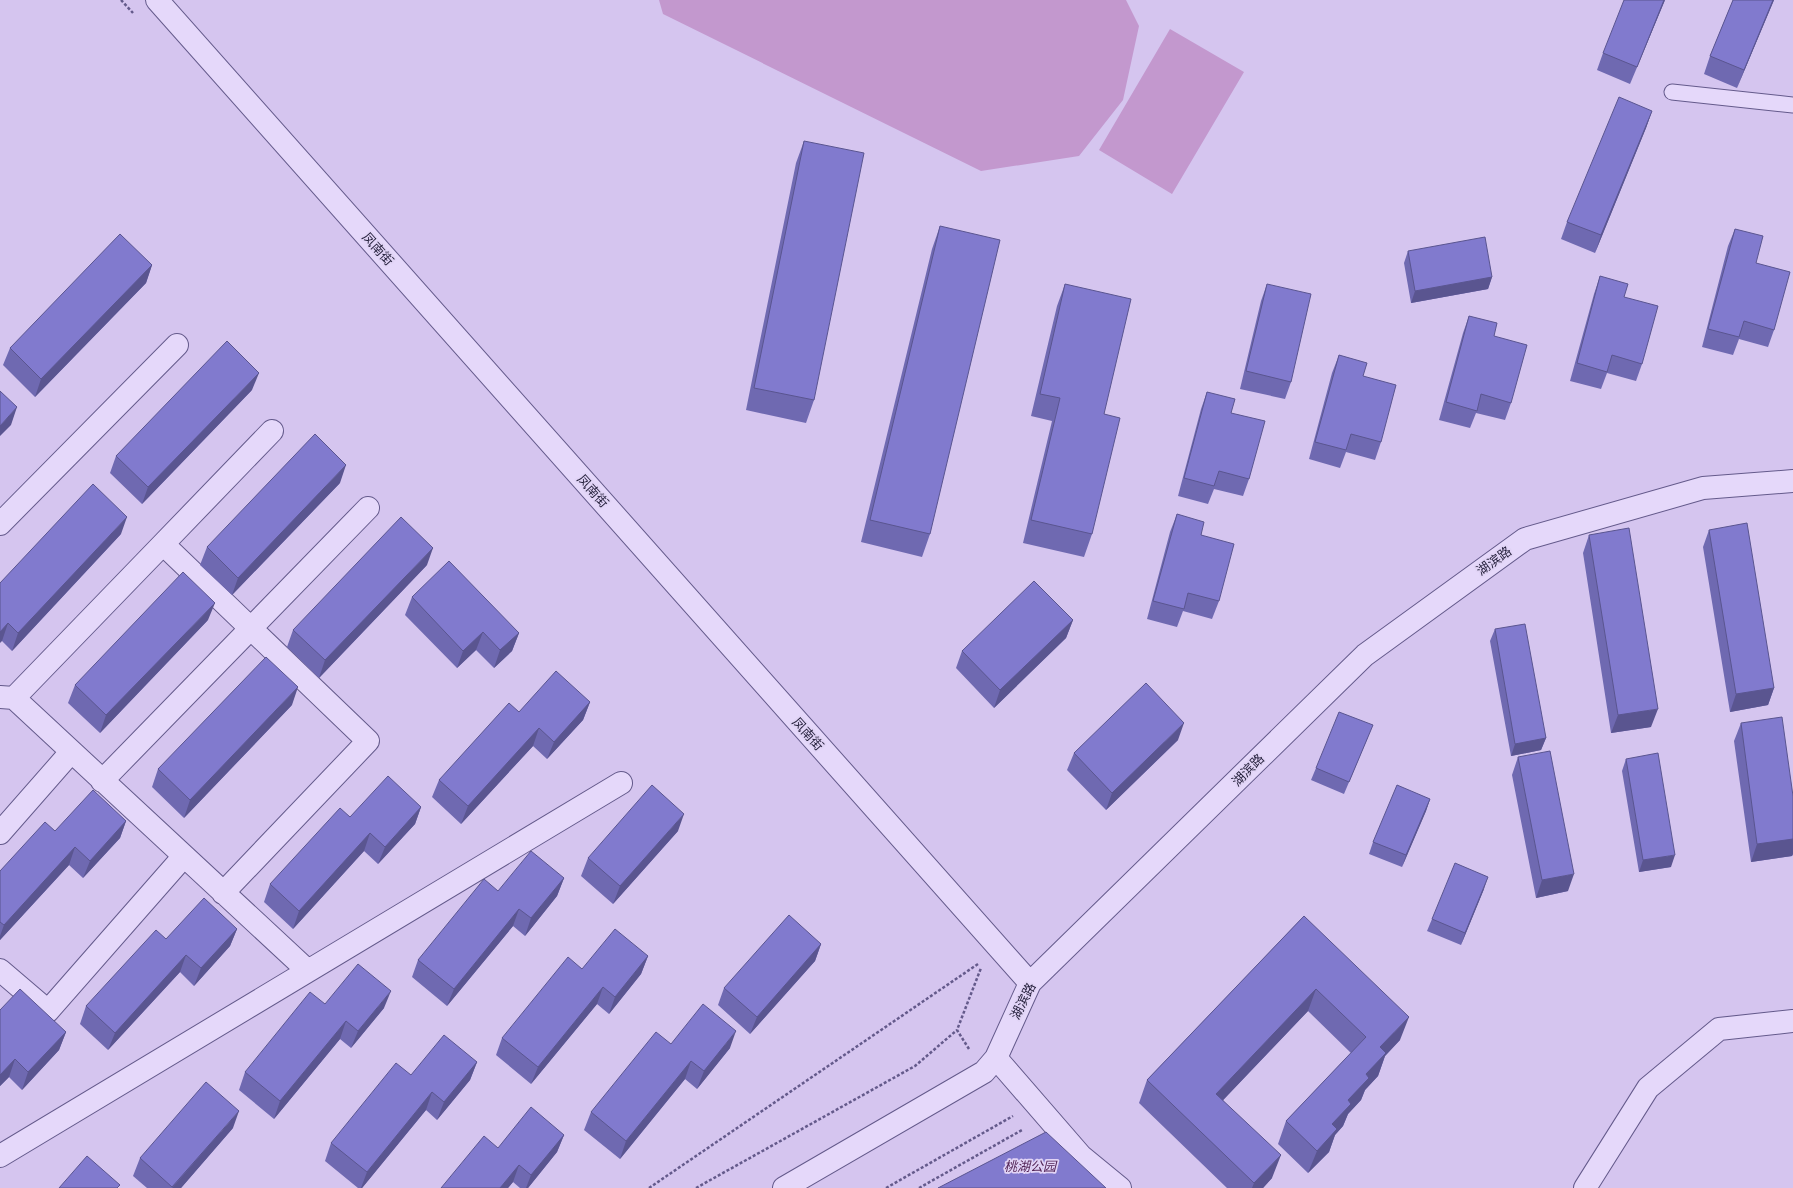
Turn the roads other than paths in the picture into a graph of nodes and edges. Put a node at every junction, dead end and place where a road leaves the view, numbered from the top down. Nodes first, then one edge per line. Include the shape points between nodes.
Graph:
1 (157, 0) edge
2 (1672, 92) dead end
3 (1793, 105) edge
4 (177, 345) dead end
5 (272, 431) dead end
6 (1793, 481) edge
7 (368, 508) dead end
8 (0, 524) edge
9 (164, 544) junction
10 (252, 628) junction
11 (7, 698) edge
12 (70, 752) junction
13 (102, 781) junction
14 (621, 783) dead end
15 (0, 833) edge
16 (184, 856) junction
17 (223, 893) junction
18 (308, 971) junction
19 (1, 973) edge
20 (1030, 983) junction
21 (1793, 1021) edge
22 (996, 1058) junction
23 (0, 1156) edge
24 (784, 1188) edge
25 (1120, 1188) edge
26 (1585, 1188) edge

1 - 20 street, 凤南街
2 - 3 lane
4 - 8 street
5 - 9 street
6 - 20 street, 湖滨路 via 1703,488 1525,539 1365,655
7 - 10 street
9 - 10 street
9 - 11 street
10 - 13 street
10 - 17 street via 368,741
11 - 12 street
12 - 13 street
12 - 15 street
13 - 16 street
14 - 18 street
16 - 17 street
16 - 19 street via 48,1011
17 - 18 street
18 - 23 street
20 - 22 street, 湖滨路
21 - 26 street via 1719,1029 1648,1088
22 - 24 street, 湖滨路 via 984,1072
22 - 25 street via 1081,1156

